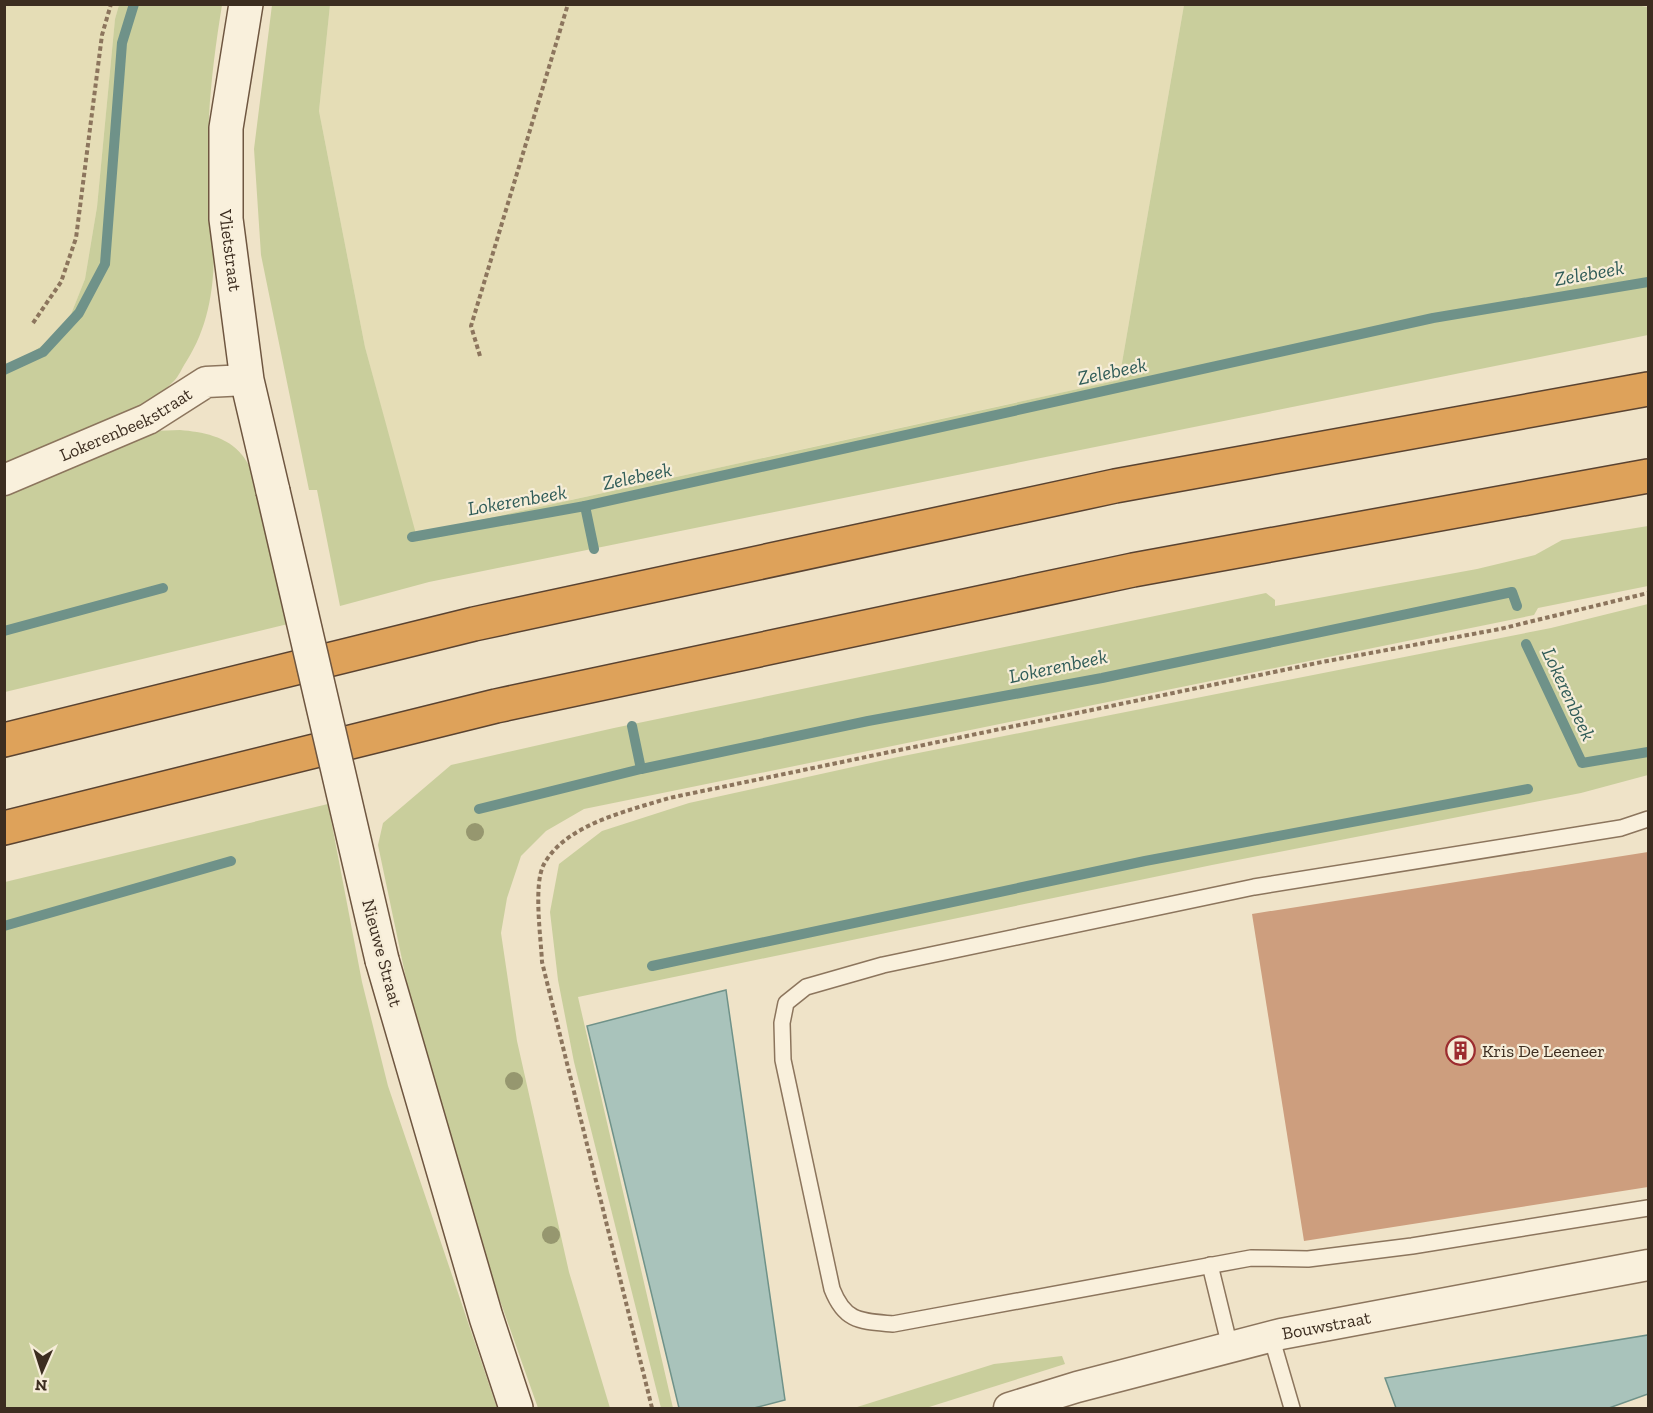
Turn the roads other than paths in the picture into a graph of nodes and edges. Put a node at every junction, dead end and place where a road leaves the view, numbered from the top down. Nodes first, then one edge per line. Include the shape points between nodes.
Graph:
1 (246, 4) edge
2 (247, 380) junction
3 (1648, 389) edge
4 (1648, 476) edge
5 (4, 480) edge
6 (273, 491) joint
7 (4, 740) edge
8 (1648, 819) edge
9 (4, 828) edge
10 (1648, 1208) edge
11 (1648, 1264) edge
12 (1210, 1266) junction
13 (1271, 1336) junction
14 (1230, 1347) junction
15 (516, 1408) edge
16 (1009, 1408) edge
17 (1292, 1408) edge

1 - 2 street, Vlietstraat via 226,128 226,219
2 - 5 street, Lokerenbeekstraat via 206,382 148,419
2 - 6 street, Vlietstraat
3 - 7 highway via 1115,486 474,624
4 - 9 highway via 1133,570 531,698
6 - 15 street, Nieuwe Straat, bridge via 382,960
8 - 12 lane via 1586,834 1254,887 883,965 806,987 786,1004 783,1060 832,1289 840,1309 861,1321 893,1324
10 - 12 lane via 1365,1252 1308,1259 1251,1258
11 - 13 street, Bouwstraat
12 - 14 lane
13 - 14 street, Bouwstraat
13 - 17 lane
14 - 16 street, Bouwstraat

